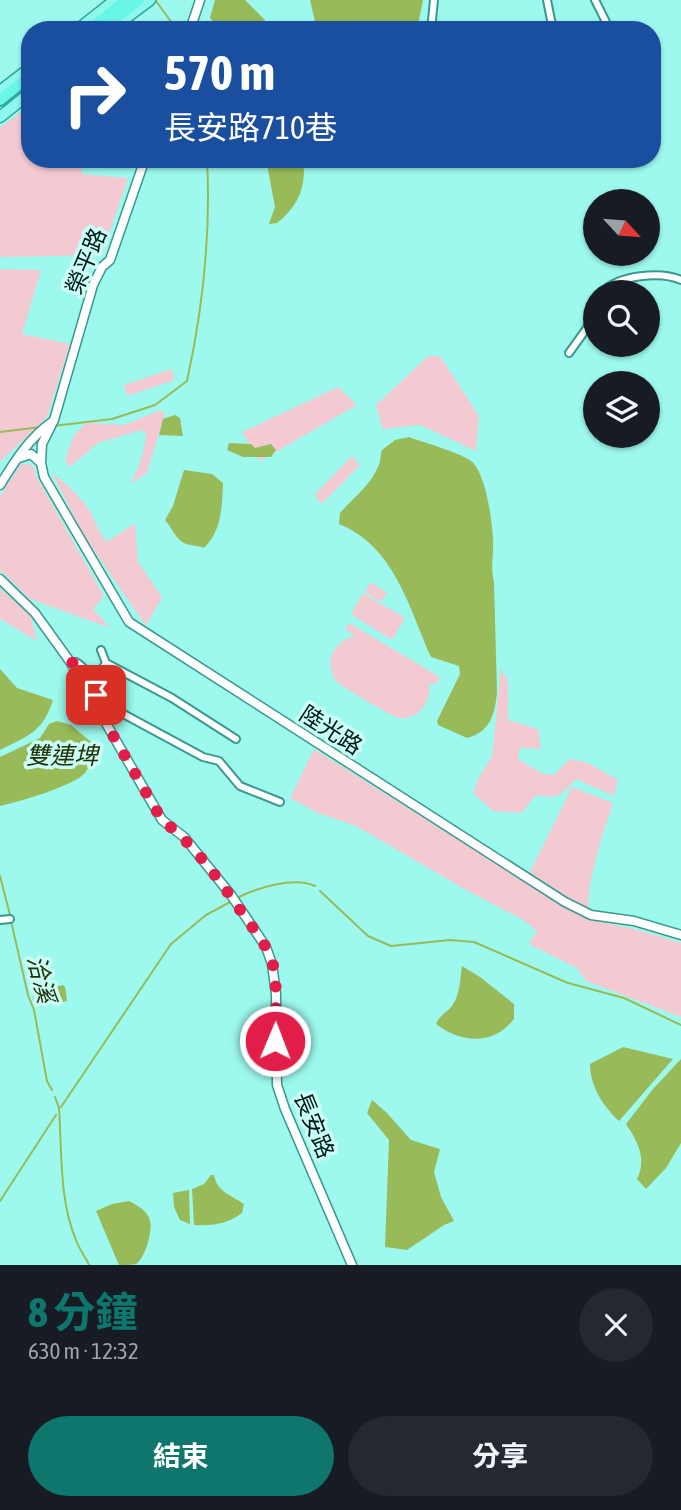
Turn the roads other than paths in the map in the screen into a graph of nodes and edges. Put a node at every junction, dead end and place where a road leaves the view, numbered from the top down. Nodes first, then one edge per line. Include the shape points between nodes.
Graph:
1 (115, 0) edge
2 (126, 0) edge
3 (139, 0) edge
4 (150, 0) edge
5 (200, 0) edge
6 (434, 0) edge
7 (547, 0) edge
8 (595, 0) edge
9 (89, 21) edge
10 (100, 21) edge
11 (112, 21) edge
12 (122, 21) edge
13 (193, 21) edge
14 (432, 21) edge
15 (551, 21) edge
16 (606, 21) edge
17 (21, 75) edge
18 (21, 83) edge
19 (0, 91) edge
20 (21, 92) edge
21 (0, 100) edge
22 (21, 100) edge
23 (0, 108) edge
24 (0, 117) edge
25 (142, 168) edge
26 (627, 280) edge
27 (681, 280) edge
28 (583, 334) edge
29 (569, 353) dead end
30 (54, 420) junction
31 (19, 458) junction
32 (41, 463) junction
33 (0, 485) edge
34 (0, 579) edge
35 (101, 650) dead end
36 (71, 663) junction
37 (106, 663) junction
38 (90, 674) junction
39 (236, 739) dead end
40 (280, 802) dead end
41 (0, 919) edge
42 (10, 919) dead end
43 (681, 935) edge
44 (352, 1265) edge

1 - 9 main road
2 - 10 highway
3 - 11 highway
4 - 12 main road
5 - 13 street
6 - 14 street
7 - 15 street
8 - 16 street
17 - 19 main road
18 - 21 highway
20 - 23 highway
22 - 24 main road
25 - 30 street, 榮平路 via 110,260 93,285
26 - 27 street via 671,276
28 - 29 street
30 - 31 street via 23,448
30 - 32 street, 榮平路 via 42,444
31 - 32 street via 31,454
31 - 33 street
32 - 43 street, 陸光路 via 44,477 128,622 565,902 591,915
34 - 36 street, 長安路 via 36,613
35 - 37 street
36 - 38 street
36 - 44 street, 長安路 via 162,820 184,837 266,947 276,994 277,1085
37 - 38 street via 100,672
37 - 39 street
38 - 40 street via 103,703 203,757 219,761 240,786
41 - 42 street

